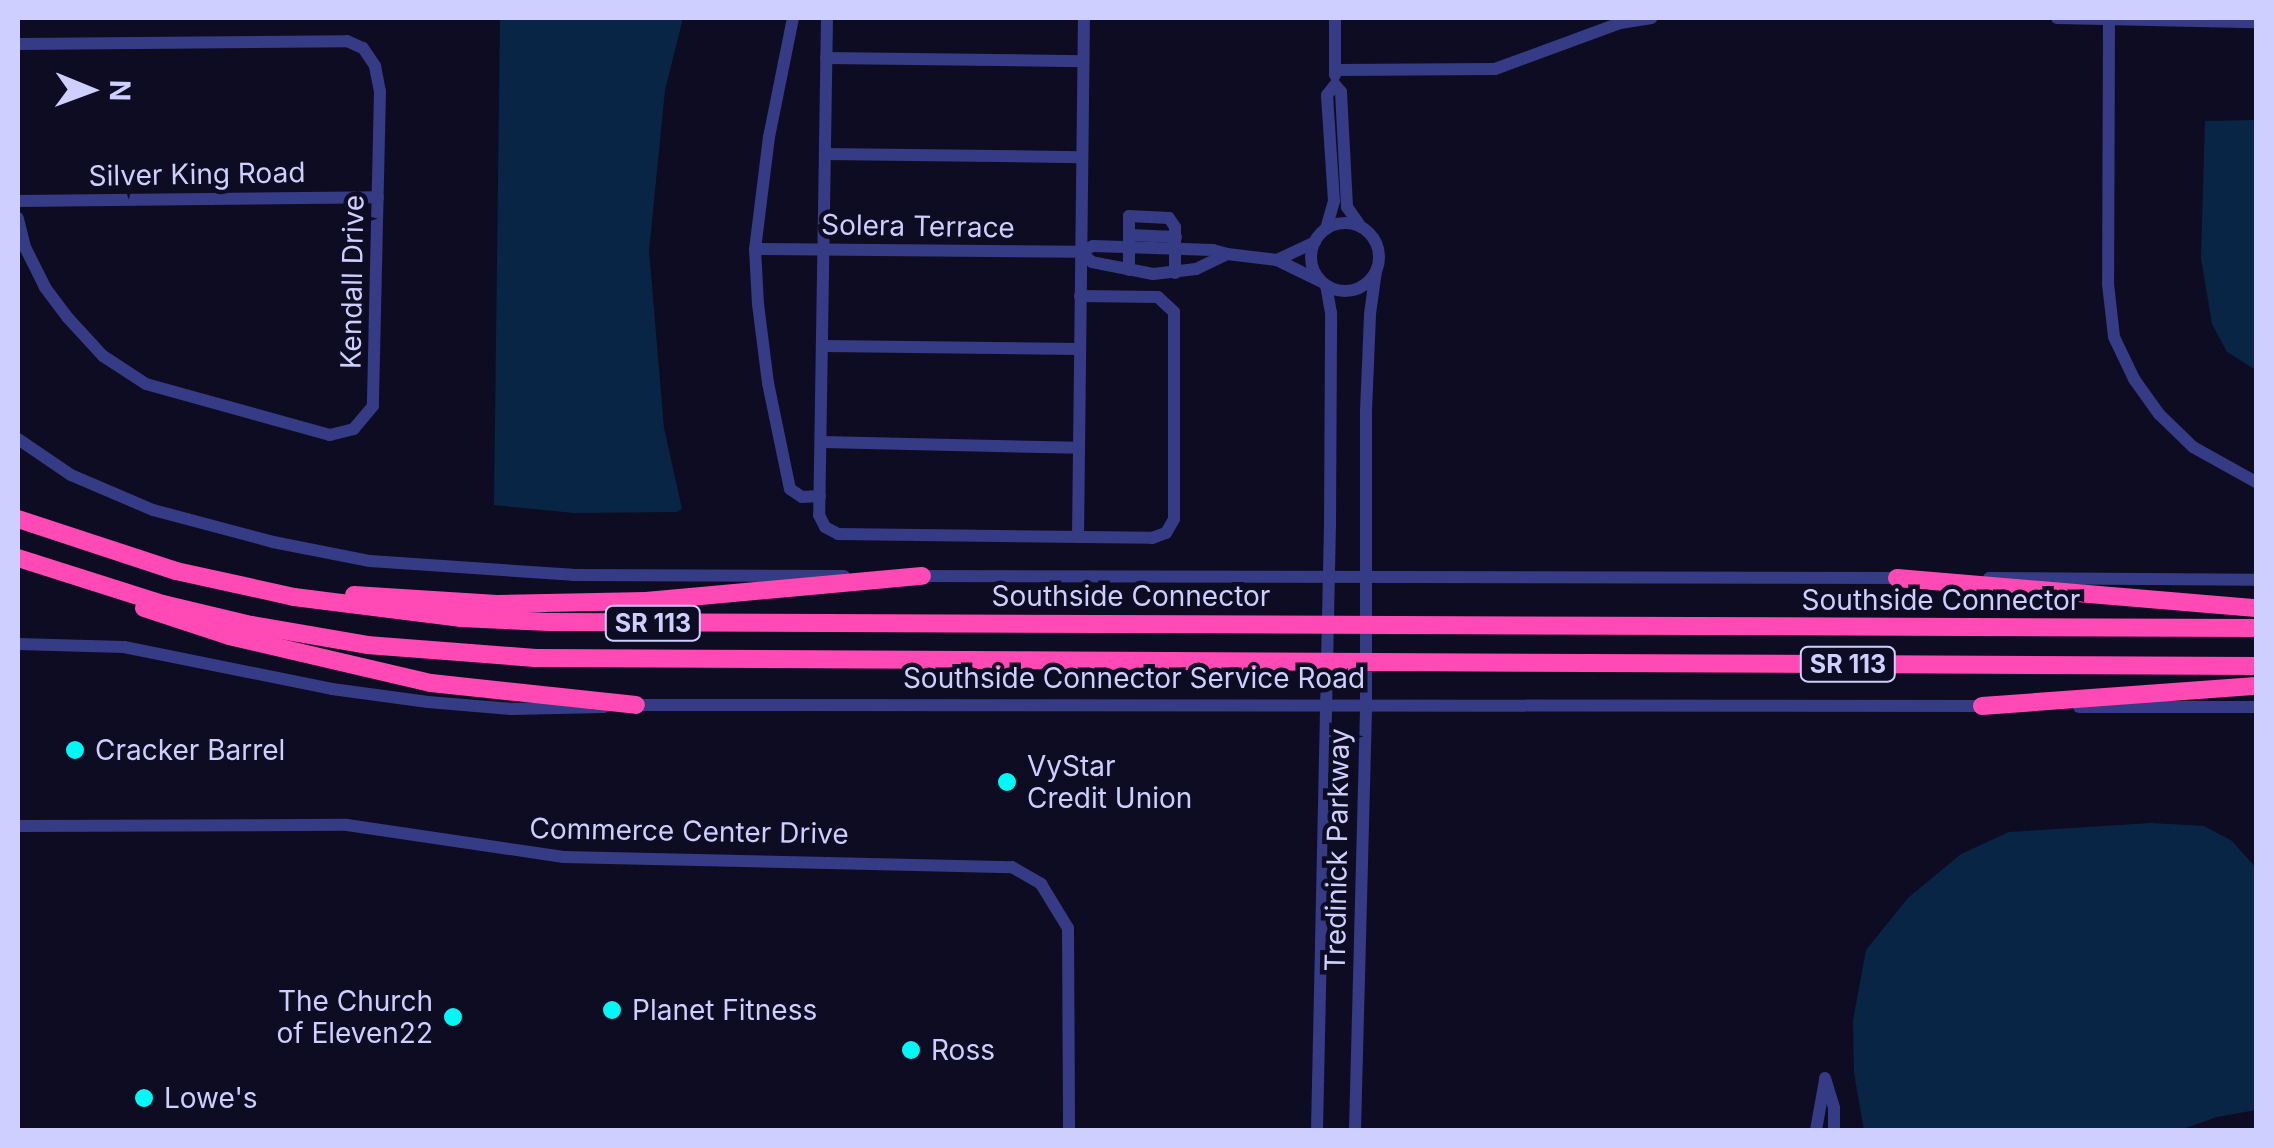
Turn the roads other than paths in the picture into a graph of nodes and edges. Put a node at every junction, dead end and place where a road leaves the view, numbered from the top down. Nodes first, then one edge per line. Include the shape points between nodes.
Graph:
1 (792, 18) edge
2 (827, 18) edge
3 (1084, 18) edge
4 (1335, 18) edge
5 (1652, 18) edge
6 (2057, 18) edge
7 (2109, 22) junction
8 (2256, 22) edge
9 (18, 44) edge
10 (826, 58) junction
11 (1083, 62) junction
12 (1335, 70) junction
13 (1335, 85) junction
14 (825, 154) junction
15 (1082, 156) junction
16 (378, 197) junction
17 (18, 201) edge
18 (18, 218) edge
19 (1361, 227) junction
20 (1326, 229) junction
21 (1129, 240) junction
22 (1314, 242) junction
23 (1176, 243) junction
24 (755, 250) junction
25 (824, 250) junction
26 (1080, 252) junction
27 (1227, 254) junction
28 (1276, 260) junction
29 (1129, 270) junction
30 (1376, 271) junction
31 (1176, 273) junction
32 (1324, 284) junction
33 (1080, 296) junction
34 (825, 346) junction
35 (1080, 350) junction
36 (18, 440) edge
37 (822, 442) junction
38 (1079, 448) junction
39 (2256, 482) edge
40 (820, 496) junction
41 (18, 519) edge
42 (1078, 537) junction
43 (125, 556) junction
44 (18, 558) edge
45 (922, 576) junction
46 (1328, 577) junction
47 (1364, 577) junction
48 (1898, 578) junction
49 (2256, 580) edge
50 (84, 581) junction
51 (2256, 608) edge
52 (2256, 628) edge
53 (18, 644) edge
54 (2256, 666) edge
55 (2256, 686) edge
56 (1366, 703) junction
57 (1327, 704) junction
58 (636, 705) junction
59 (1982, 706) junction
60 (2256, 707) edge
61 (18, 826) edge
62 (1315, 1126) edge
63 (1069, 1130) edge
64 (1355, 1130) edge
65 (1816, 1130) edge
66 (1834, 1130) edge

1 - 24 street
2 - 10 street
3 - 11 street
4 - 12 street
5 - 12 street via 1620,22 1494,69
6 - 7 street
7 - 8 street
7 - 39 street via 2108,284 2114,337 2158,414 2193,446
9 - 16 street, Kendall Drive via 347,41 362,48 377,78
10 - 11 street
10 - 14 street
11 - 15 street
12 - 13 street
13 - 19 street via 1348,206
13 - 20 street via 1327,95 1334,201
14 - 15 street
14 - 25 street
15 - 26 street
16 - 17 street, Silver King Road
16 - 18 street, Kendall Drive via 373,406 354,429 330,435 146,384 103,356 45,286
19 - 20 street
19 - 30 street via 1378,248
20 - 22 street
21 - 23 street, Solera Terrace
21 - 23 street via 1129,216 1169,218
21 - 26 street, Solera Terrace
21 - 29 street
22 - 28 street
22 - 32 street via 1313,268
23 - 27 street, Solera Terrace
23 - 31 street
24 - 25 street, Solera Terrace
24 - 40 street via 768,383 790,488
25 - 26 street, Solera Terrace
25 - 34 street
26 - 29 street, Solera Terrace via 1092,262
26 - 33 street
27 - 28 street, Solera Terrace
27 - 31 street, Solera Terrace
28 - 32 street, Solera Terrace
29 - 31 street, Solera Terrace
30 - 32 street via 1355,290
30 - 47 street, Tredinick Parkway
32 - 46 street, Tredinick Parkway via 1331,313
33 - 35 street
33 - 42 street via 1158,298 1174,312 1174,519 1166,533 1152,538
34 - 35 street
34 - 37 street
35 - 38 street
36 - 45 street, Southside Connector via 71,475 153,510 370,560 573,575
37 - 38 street
37 - 40 street
38 - 42 street
40 - 42 street via 825,527 838,534
41 - 43 highway, Southside Connector / SR 113
43 - 45 highway via 343,594 497,604 646,601
43 - 52 highway, Southside Connector / SR 113 via 294,596 460,618
44 - 50 highway, SR 113
45 - 46 street, Southside Connector
46 - 47 street, Southside Connector
46 - 57 street, Tredinick Parkway
47 - 48 street, Southside Connector
47 - 56 street, Tredinick Parkway
48 - 49 street, Southside Connector
48 - 51 highway
50 - 54 highway, SR 113 via 246,624 367,645 535,658
50 - 58 highway via 171,620 346,665 490,692
53 - 58 street, Southside Connector Service Road via 124,647 428,702 570,710
55 - 59 highway
56 - 57 street, Southside Connector Service Road
56 - 59 street, Southside Connector Service Road
56 - 64 street, Tredinick Parkway
57 - 58 street, Southside Connector Service Road
57 - 62 street, Tredinick Parkway
59 - 60 street, Southside Connector Service Road
61 - 63 street, Commerce Center Drive via 308,824 564,857 1012,866 1041,884 1068,928
65 - 66 street via 1826,1078

